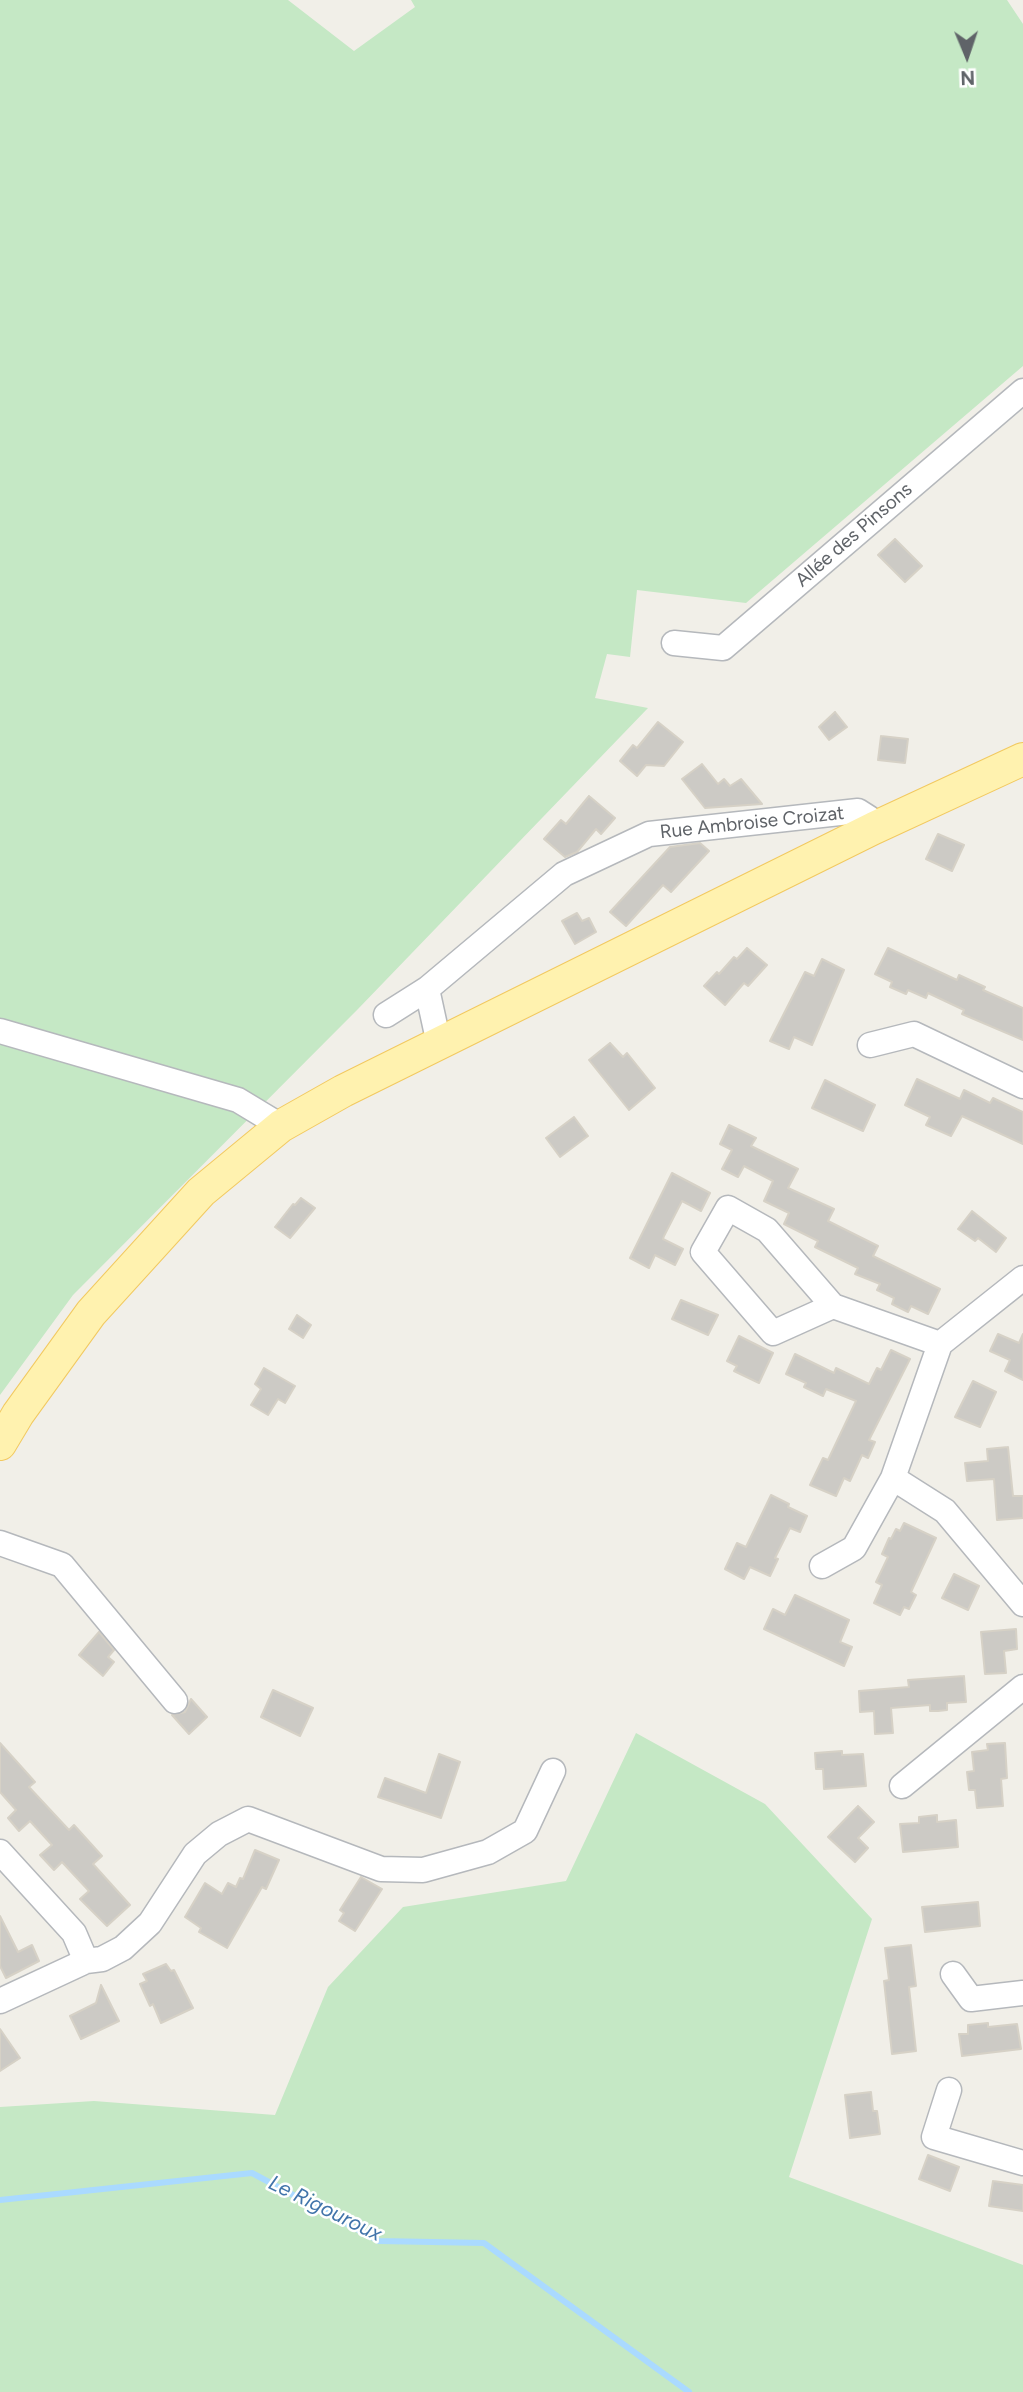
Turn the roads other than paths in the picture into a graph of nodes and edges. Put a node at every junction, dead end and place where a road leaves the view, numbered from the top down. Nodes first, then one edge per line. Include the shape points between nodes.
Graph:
1 (1023, 391) edge
2 (674, 643) dead end
3 (1023, 759) edge
4 (874, 828) junction
5 (427, 989) junction
6 (386, 1015) dead end
7 (0, 1031) edge
8 (439, 1044) junction
9 (870, 1045) dead end
10 (1023, 1086) edge
11 (281, 1126) junction
12 (1023, 1278) edge
13 (833, 1306) junction
14 (940, 1345) junction
15 (0, 1444) edge
16 (893, 1478) junction
17 (0, 1543) edge
18 (822, 1566) dead end
19 (1023, 1604) edge
20 (1023, 1687) edge
21 (175, 1701) dead end
22 (553, 1771) dead end
23 (902, 1786) dead end
24 (0, 1852) edge
25 (86, 1961) junction
26 (953, 1974) dead end
27 (1023, 1993) edge
28 (0, 2001) edge
29 (949, 2090) dead end
30 (1023, 2163) edge

1 - 2 street, Allée des Pinsons via 723,648
3 - 4 main road
4 - 5 street, Rue Ambroise Croizat via 858,811 649,834 564,874
4 - 8 main road
5 - 6 street, Rue Ambroise Croizat
5 - 8 street
7 - 11 street via 238,1100
8 - 11 main road
9 - 10 street via 914,1034
11 - 15 main road via 201,1192 91,1313
12 - 14 street
13 - 13 street via 767,1230 728,1208 703,1252 773,1333
13 - 14 street
14 - 16 street
16 - 18 street via 854,1548
16 - 19 street via 945,1511
17 - 21 street via 61,1565
20 - 23 street
22 - 25 street via 524,1831 488,1852 423,1870 381,1869 248,1819 195,1854 150,1923 123,1948
24 - 25 street via 74,1933
25 - 28 street
26 - 27 street via 971,1999
29 - 30 street via 934,2137

